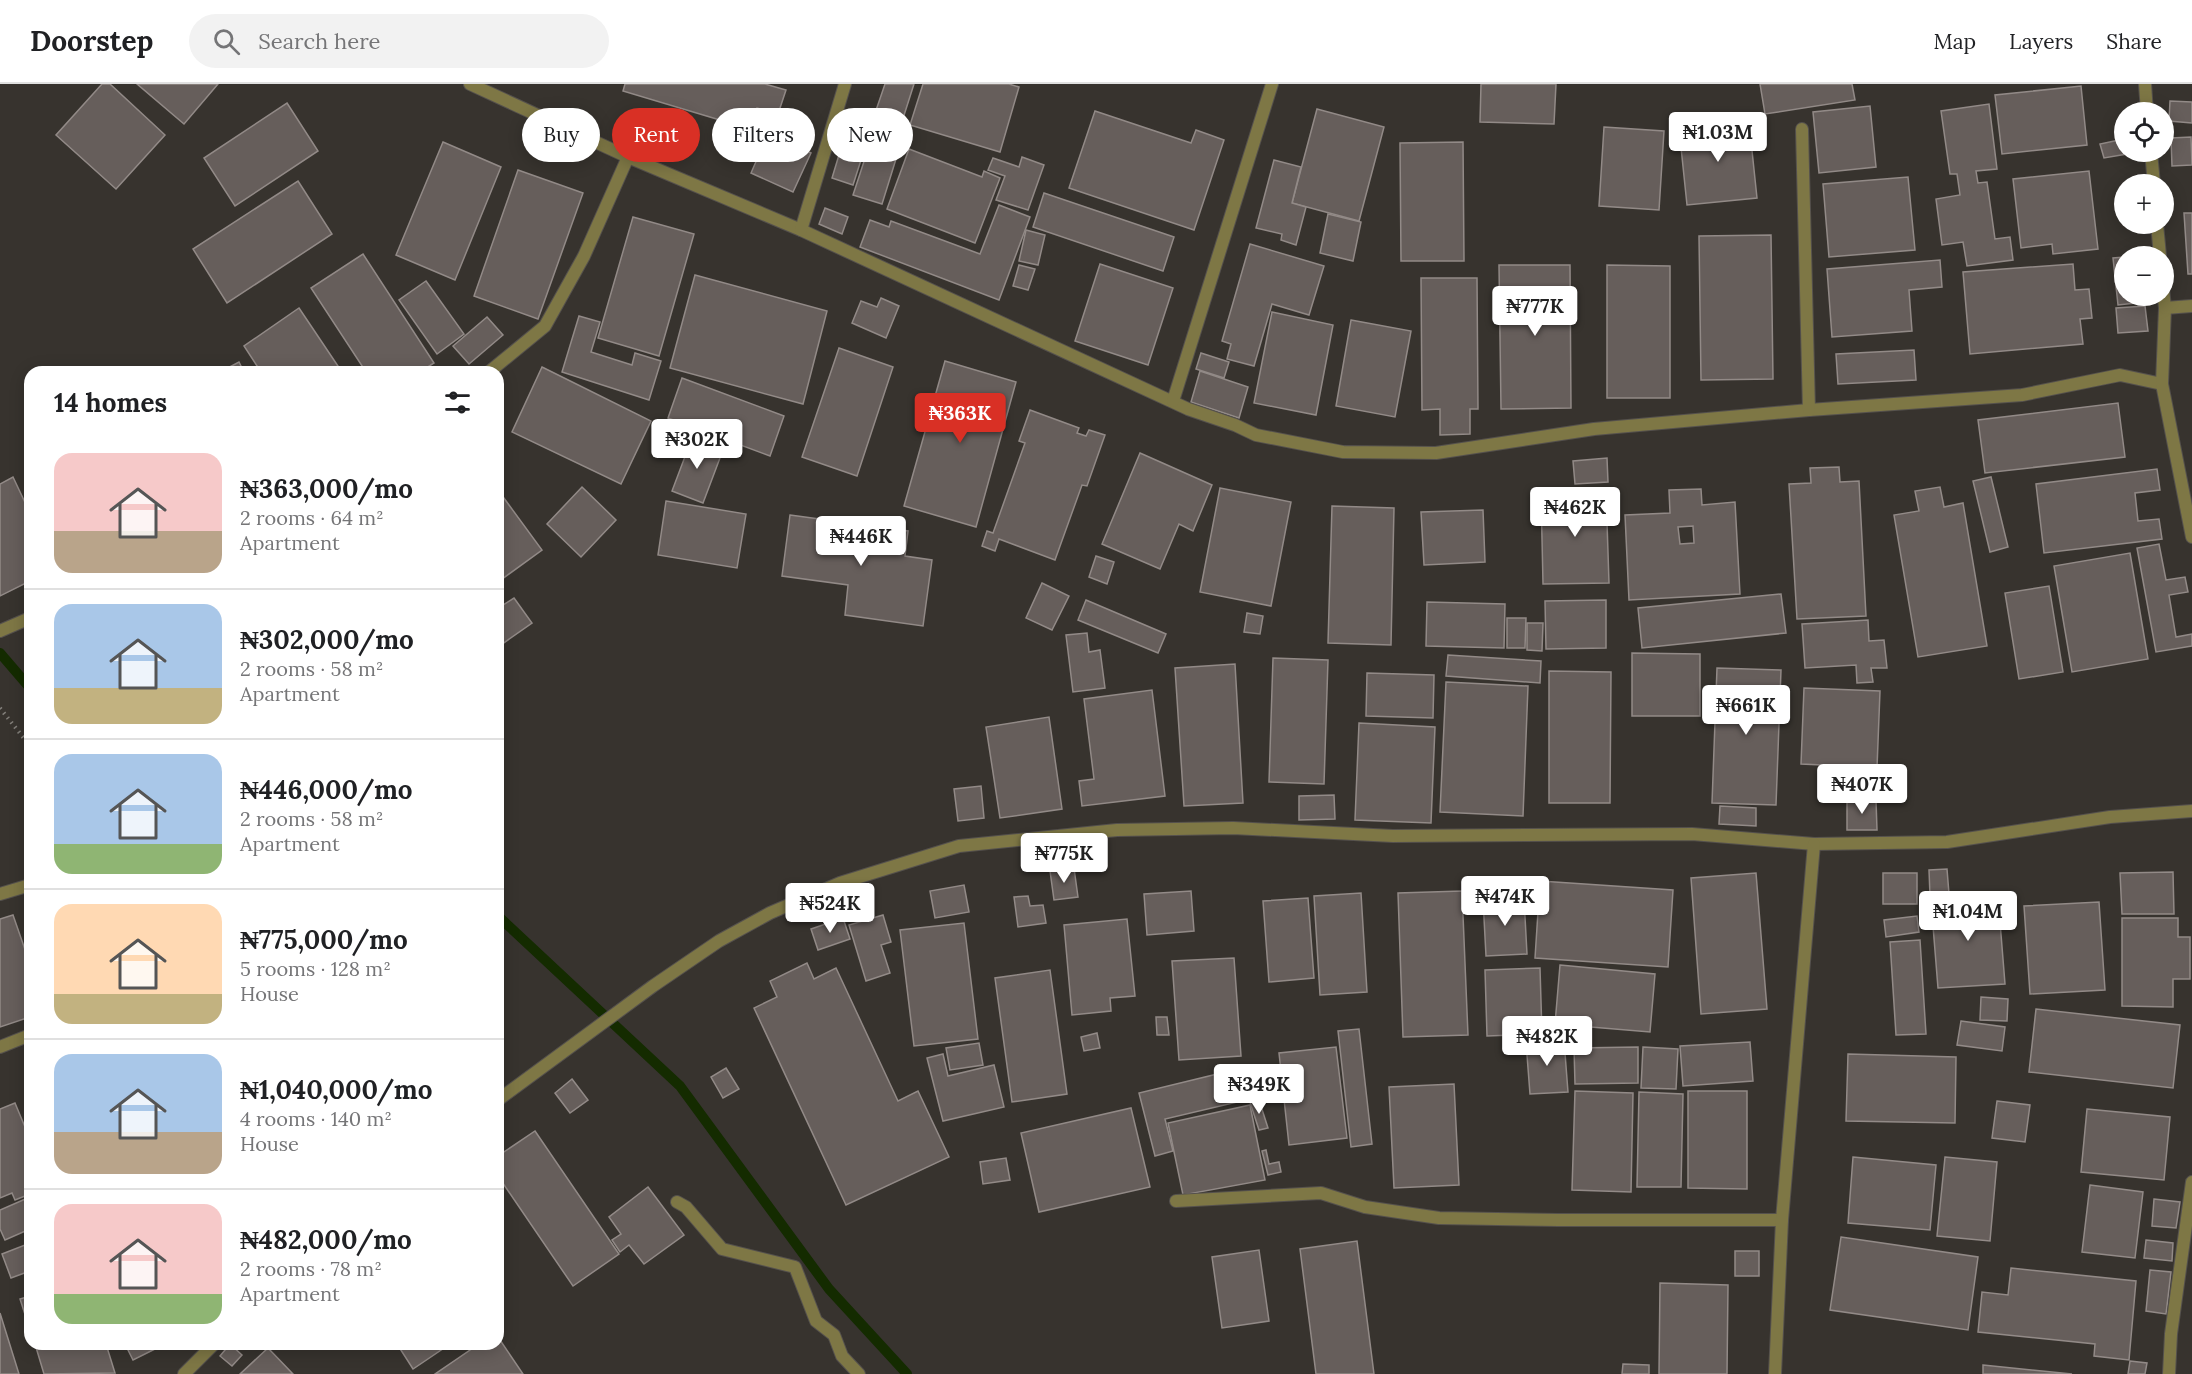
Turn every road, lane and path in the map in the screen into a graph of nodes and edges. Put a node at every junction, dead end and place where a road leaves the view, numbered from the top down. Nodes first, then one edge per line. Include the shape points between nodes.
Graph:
1 (470, 84) edge
2 (845, 84) edge
3 (1272, 84) edge
4 (2145, 84) edge
5 (2146, 102) edge
6 (1802, 129) dead end
7 (612, 150) edge
8 (626, 162) edge
9 (640, 162) edge
10 (801, 230) junction
11 (2192, 306) edge
12 (2165, 308) joint
13 (496, 366) edge
14 (2162, 384) junction
15 (1173, 401) junction
16 (1809, 410) junction
17 (2192, 537) edge
18 (24, 621) edge
19 (0, 632) edge
20 (0, 708) edge
21 (24, 738) edge
22 (2192, 811) edge
23 (1814, 844) junction
24 (24, 887) edge
25 (0, 894) edge
26 (24, 1037) edge
27 (0, 1047) edge
28 (504, 1096) edge
29 (2192, 1182) edge
30 (1176, 1201) dead end
31 (677, 1202) dead end
32 (1782, 1220) junction
33 (208, 1350) edge
34 (184, 1374) edge
35 (859, 1374) edge
36 (1775, 1374) edge
37 (2169, 1374) edge

1 - 7 street
2 - 10 street
3 - 15 street
4 - 5 street
6 - 16 street
8 - 13 street via 584,256 545,326
9 - 10 street
10 - 15 street
11 - 12 street
12 - 14 street
14 - 16 street via 2120,375 2022,395
14 - 17 street
15 - 16 street via 1256,435 1343,452 1436,453 1594,429
18 - 19 street
20 - 21 path
22 - 23 street via 2110,817 1947,842
23 - 28 street via 1692,834 1393,836 1233,828 1117,830 959,846 840,883 770,913 719,941 653,986
23 - 32 street
24 - 25 street
26 - 27 street
29 - 37 street
30 - 32 street via 1321,1193 1365,1208 1439,1218
31 - 35 street via 722,1250 795,1268 816,1321 834,1335 842,1356
32 - 36 street
33 - 34 street

